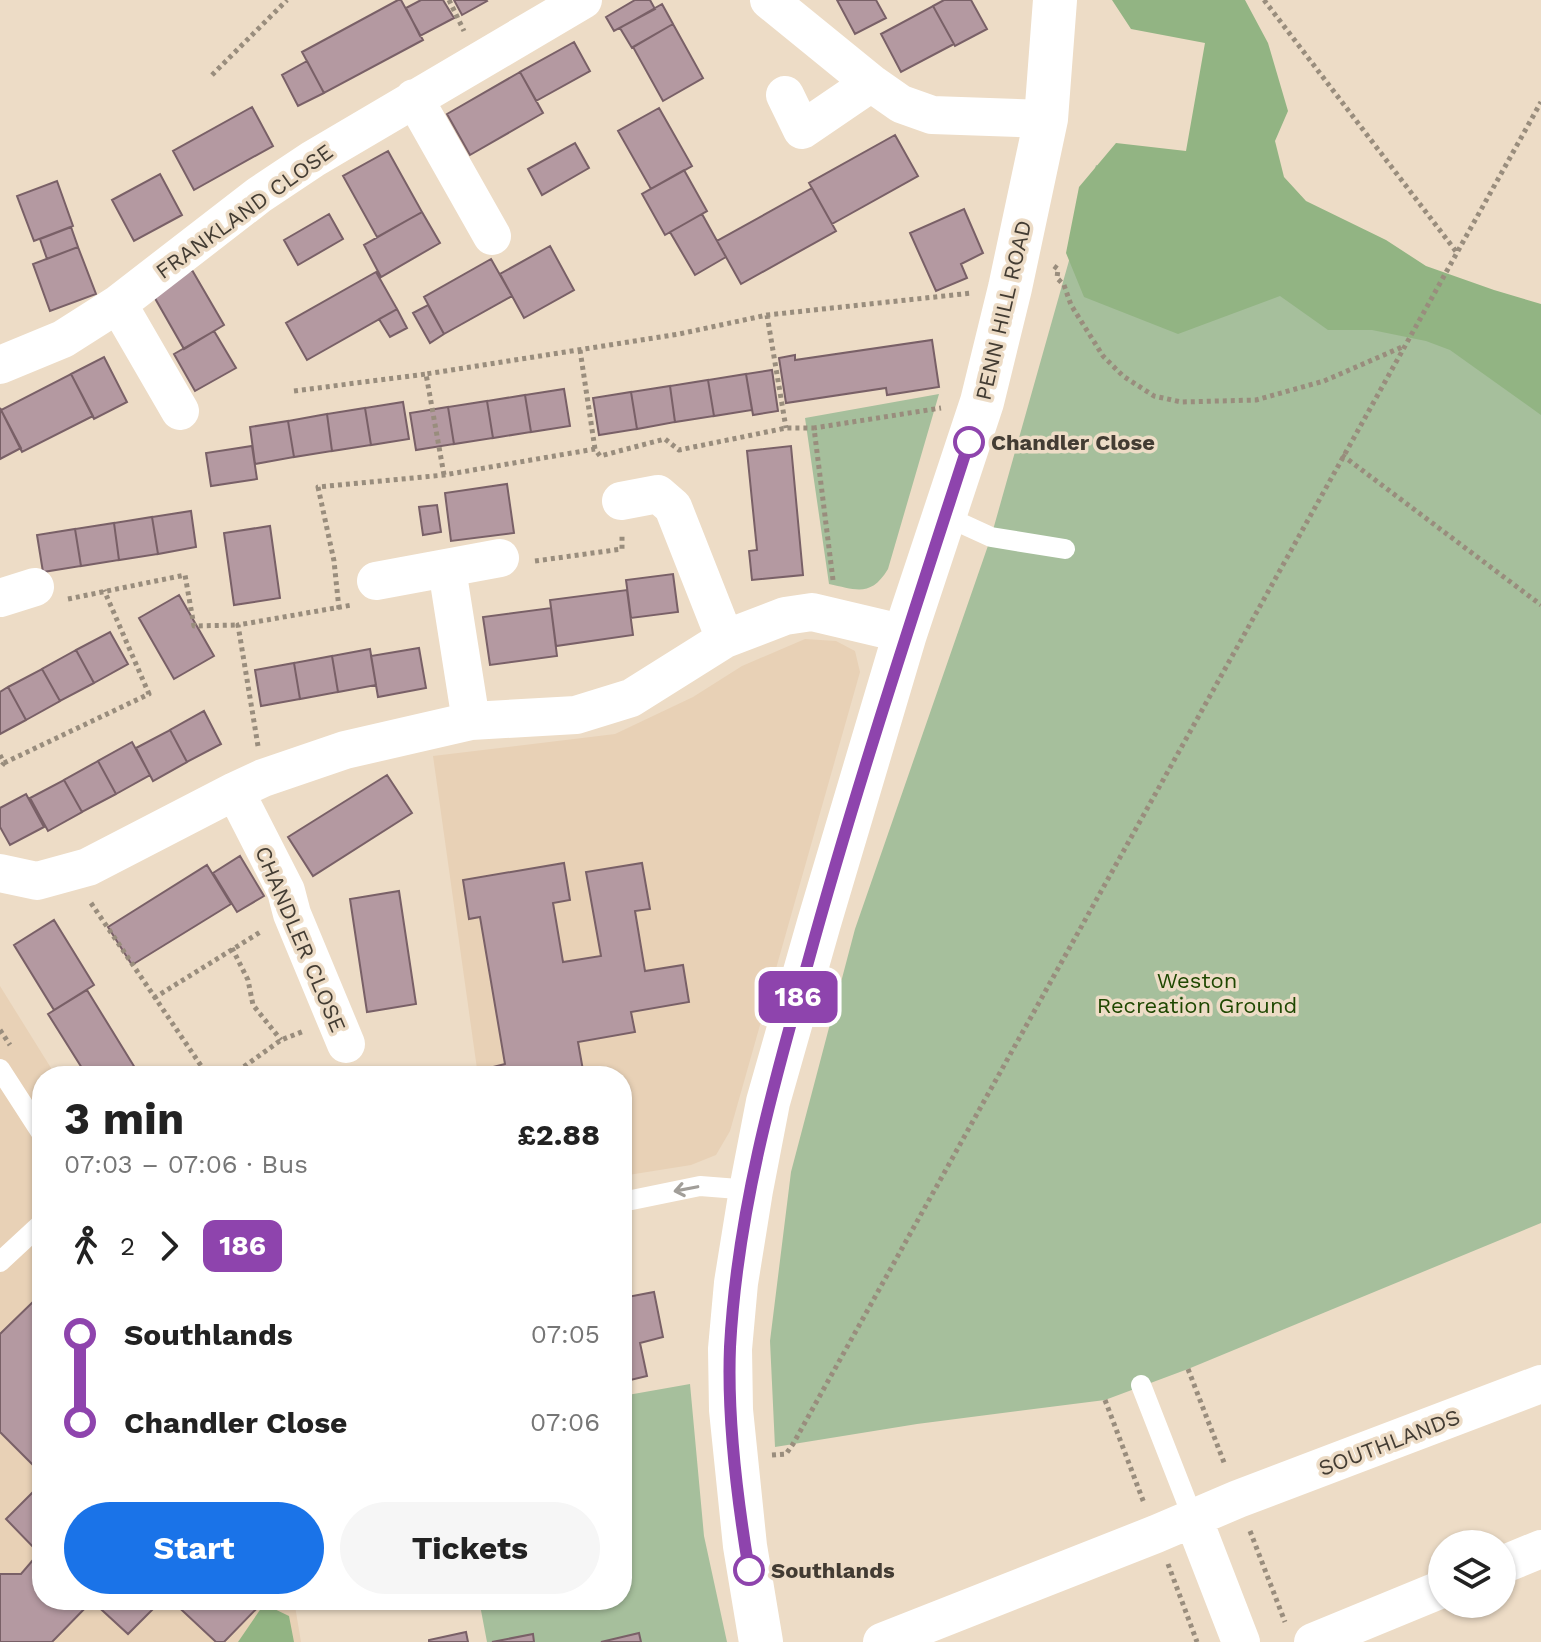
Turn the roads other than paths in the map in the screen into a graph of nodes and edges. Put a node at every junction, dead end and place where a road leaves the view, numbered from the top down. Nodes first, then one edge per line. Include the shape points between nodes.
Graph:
1 (583, 0) edge
2 (769, 0) edge
3 (1055, 0) edge
4 (871, 83) junction
5 (785, 95) dead end
6 (414, 98) junction
7 (1046, 119) junction
8 (492, 236) dead end
9 (118, 304) junction
10 (3, 355) edge
11 (180, 411) dead end
12 (621, 501) road end
13 (945, 516) junction
14 (1065, 549) dead end
15 (500, 558) road end
16 (447, 569) junction
17 (376, 581) road end
18 (905, 634) junction
19 (725, 639) junction
20 (471, 721) junction
21 (249, 785) junction
22 (0, 873) edge
23 (340, 1031) road end
24 (0, 1069) edge
25 (32, 1119) edge
26 (751, 1190) junction
27 (632, 1200) edge
28 (32, 1232) edge
29 (0, 1262) edge
30 (1541, 1384) edge
31 (1141, 1385) dead end
32 (1193, 1518) junction
33 (1541, 1549) edge
34 (1516, 1559) edge
35 (1428, 1595) edge
36 (761, 1642) edge
37 (882, 1642) edge
38 (1241, 1642) edge
39 (1313, 1642) edge

1 - 6 street, FRANKLAND CLOSE
2 - 4 street
3 - 7 street, PENN HILL ROAD
4 - 5 street via 802,130
4 - 7 street via 901,104 932,115
6 - 8 street
6 - 9 street, FRANKLAND CLOSE via 259,195
7 - 13 street, PENN HILL ROAD via 982,402
9 - 10 street, FRANKLAND CLOSE via 63,339
9 - 11 street
12 - 19 street via 658,494 673,507
13 - 14 lane via 991,537
13 - 18 street, PENN HILL ROAD
15 - 16 street
16 - 17 street
16 - 20 street
18 - 19 street via 812,612 785,616
18 - 26 street, PENN HILL ROAD via 768,1102
19 - 20 street via 631,698 576,715
20 - 21 street via 345,750
21 - 22 street via 88,867 37,881
21 - 23 street, CHANDLER CLOSE via 292,914
24 - 25 lane
26 -> 27 lane via 700,1186
26 - 36 street, PENN HILL ROAD via 730,1349 731,1410
28 - 29 lane
30 - 32 street, SOUTHLANDS
31 - 32 lane
32 - 37 street, SOUTHLANDS
32 - 38 street
33 - 34 street
35 - 39 street

